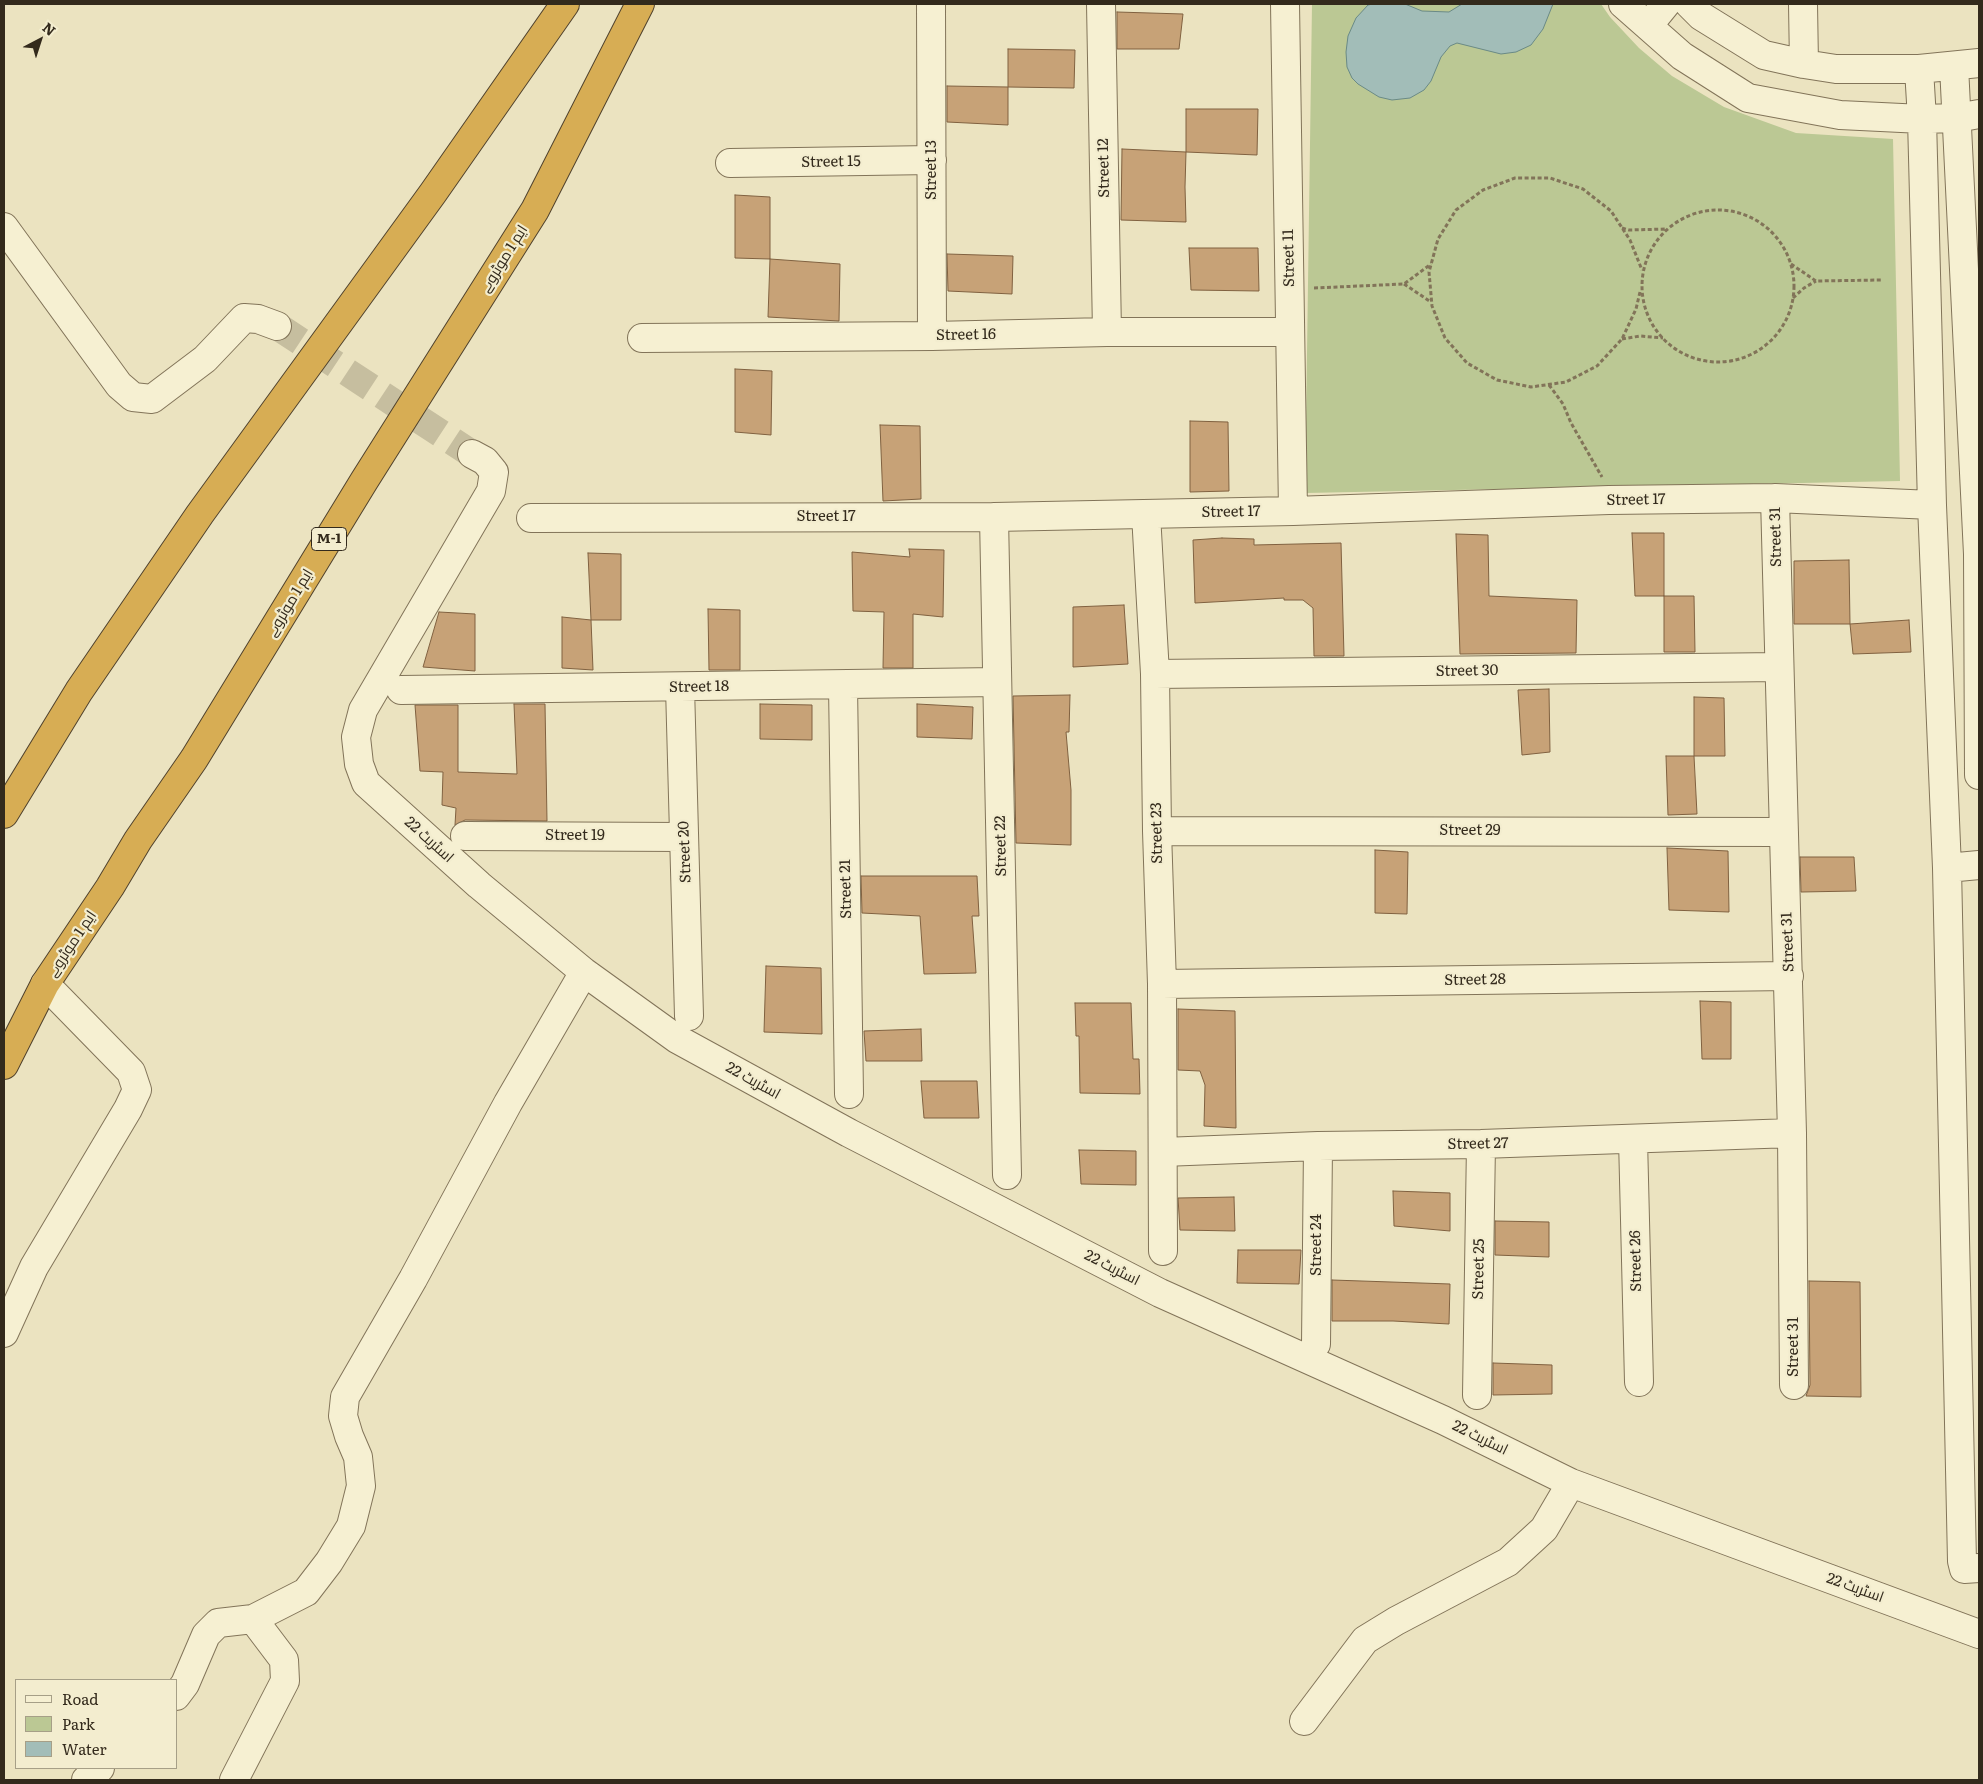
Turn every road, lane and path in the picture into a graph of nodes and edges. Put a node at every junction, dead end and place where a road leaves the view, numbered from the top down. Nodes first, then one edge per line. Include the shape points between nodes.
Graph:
1 (565, 4) edge
2 (640, 4) edge
3 (931, 4) edge
4 (1101, 4) edge
5 (1285, 4) edge
6 (1623, 4) edge
7 (1666, 4) edge
8 (1688, 4) edge
9 (1803, 4) edge
10 (1648, 26) junction
11 (1804, 64) junction
12 (1967, 65) edge
13 (1919, 69) junction
14 (1968, 116) edge
15 (1922, 119) junction
16 (932, 160) junction
17 (730, 163) dead end
18 (4, 227) edge
19 (1622, 228) junction
20 (1668, 229) junction
21 (1431, 264) junction
22 (1791, 264) junction
23 (1642, 270) junction
24 (1816, 280) junction
25 (1882, 280) dead end
26 (1404, 284) junction
27 (1314, 288) dead end
28 (1640, 292) junction
29 (1794, 298) junction
30 (1431, 302) junction
31 (277, 326) tunnel mouth
32 (1107, 332) junction
33 (1290, 332) junction
34 (932, 336) junction
35 (642, 338) dead end
36 (1663, 338) junction
37 (1622, 339) junction
38 (1549, 385) junction
39 (472, 454) tunnel mouth
40 (1600, 472) dead end
41 (1775, 498) junction
42 (1932, 505) junction
43 (1293, 511) junction
44 (1146, 514) junction
45 (994, 517) junction
46 (531, 518) dead end
47 (1978, 554) edge
48 (1779, 667) junction
49 (1154, 674) junction
50 (997, 682) junction
51 (843, 685) junction
52 (680, 688) junction
53 (401, 690) dead end
54 (1979, 739) edge
55 (1979, 775) edge
56 (4, 814) edge
57 (1157, 831) junction
58 (1784, 832) junction
59 (465, 836) dead end
60 (684, 837) junction
61 (1979, 865) edge
62 (1947, 868) junction
63 (584, 972) junction
64 (1789, 976) junction
65 (45, 984) junction
66 (1162, 984) junction
67 (689, 1016) dead end
68 (4, 1066) edge
69 (849, 1094) dead end
70 (1792, 1133) junction
71 (1633, 1139) junction
72 (1480, 1144) junction
73 (1318, 1146) junction
74 (1163, 1152) junction
75 (1007, 1175) dead end
76 (1163, 1251) dead end
77 (4, 1333) edge
78 (1316, 1344) dead end
79 (1639, 1382) dead end
80 (1794, 1385) dead end
81 (1477, 1395) dead end
82 (1571, 1483) junction
83 (1972, 1568) edge
84 (253, 1620) junction
85 (1979, 1634) edge
86 (178, 1693) edge
87 (1304, 1721) dead end
88 (99, 1769) edge
89 (86, 1780) edge
90 (234, 1780) edge

1 - 56 highway via 433,193 200,514 79,690
2 - 65 highway, ایم 1 موٹروے / M-1 via 535,210 194,759
3 - 16 street, Street 13
4 - 32 street, Street 12
5 - 33 street, Street 11
6 - 10 street
7 - 10 street
8 - 11 street via 1701,16 1764,55
9 - 11 street
10 - 15 street via 1682,56 1748,98 1840,115
11 - 13 street via 1836,69
12 - 13 street
12 - 14 street
13 - 15 street
14 - 15 street
14 - 47 street
15 - 42 street
16 - 17 street, Street 15
16 - 34 street, Street 13
18 - 31 street via 119,385 133,397 152,399 205,359 244,318 258,318
19 - 20 path
19 - 21 path via 1611,211 1583,189 1550,178 1515,178 1483,190 1456,210 1438,239
19 - 23 path
20 - 22 path via 1704,210 1730,210 1754,218 1775,234
20 - 23 path via 1660,235
21 - 26 path
21 - 30 path
22 - 24 path
22 - 29 path
23 - 28 path
24 - 25 path
24 - 29 path
26 - 27 path
26 - 30 path
28 - 36 path via 1654,327
28 - 37 path
29 - 36 path via 1781,330 1763,349 1740,360 1716,363 1692,358
30 - 38 path via 1445,338 1468,363 1497,380 1531,387
32 - 33 street, Street 16
32 - 34 street, Street 16
33 - 43 street, Street 11
34 - 35 street, Street 16
36 - 37 path via 1640,336
37 - 38 path via 1597,366 1566,382
38 - 40 path
39 - 63 street, اسٹریٹ 22 via 485,461 494,472 491,491 363,710 356,737 359,764 366,783 479,885
41 - 42 street, Street 17
41 - 43 street, Street 17
41 - 48 street, Street 31
42 - 62 street
43 - 44 street, Street 17
44 - 45 street, Street 17
44 - 49 street, Street 23
45 - 46 street, Street 17
45 - 50 street, Street 22
47 - 54 street
48 - 49 street, Street 30
48 - 58 street, Street 31
49 - 57 street, Street 23
50 - 51 street, Street 18
50 - 75 street, Street 22
51 - 52 street, Street 18
51 - 69 street, Street 21
52 - 53 street, Street 18
52 - 60 street, Street 20
54 - 55 street
57 - 58 street, Street 29
57 - 66 street, Street 23
58 - 64 street, Street 31
59 - 60 street, Street 19
60 - 67 street, Street 20
61 - 62 street
62 - 83 street via 1962,1561
63 - 82 street, اسٹریٹ 22 via 677,1039 849,1134 1160,1293 1443,1420
63 - 84 street via 345,1396 343,1416 358,1457 361,1486 351,1526 306,1592
64 - 66 street, Street 28
64 - 70 street, Street 31
65 - 68 highway, ایم 1 موٹروے / M-1
65 - 77 street via 131,1072 137,1090 34,1267
66 - 74 street, Street 23
70 - 71 street, Street 27
70 - 80 street, Street 31
71 - 72 street, Street 27
71 - 79 street, Street 26
72 - 73 street, Street 27
72 - 81 street, Street 25
73 - 74 street, Street 27
73 - 78 street, Street 24
74 - 76 street, Street 23
82 - 85 street, اسٹریٹ 22
82 - 87 street via 1544,1529 1508,1562 1366,1640
84 - 86 street via 218,1623 206,1635
84 - 90 street via 284,1660 285,1681
88 - 89 street

